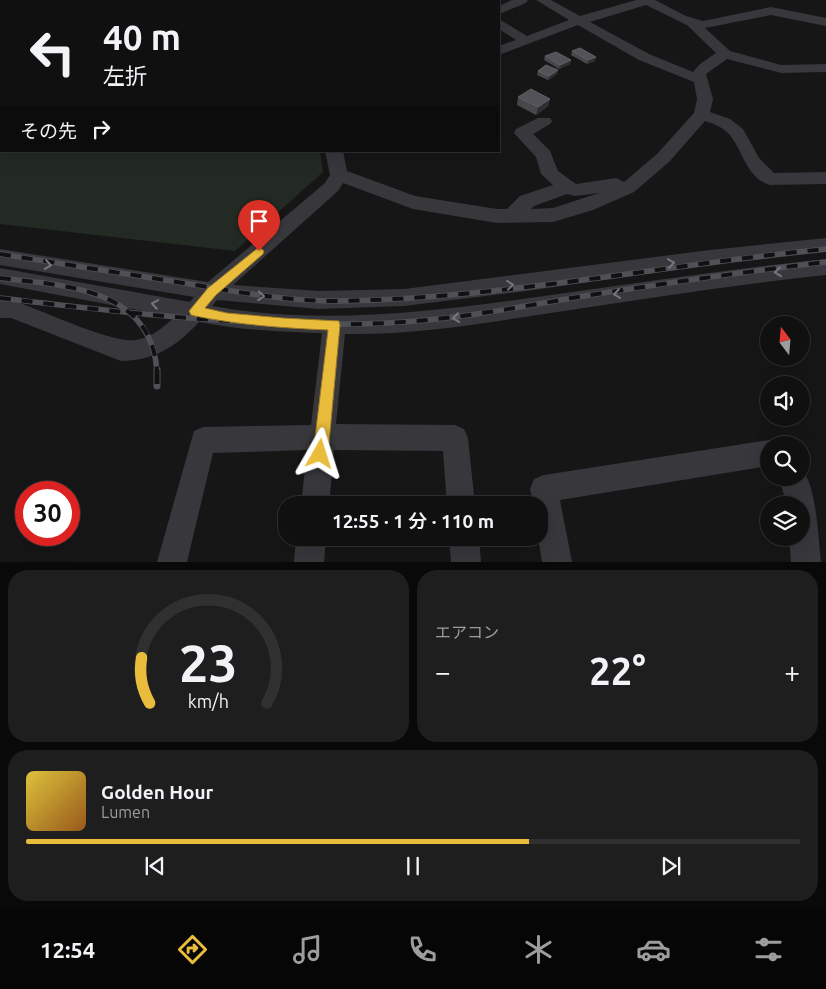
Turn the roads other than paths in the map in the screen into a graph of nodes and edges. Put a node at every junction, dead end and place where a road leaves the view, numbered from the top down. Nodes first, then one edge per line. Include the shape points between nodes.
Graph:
1 (522, 0) edge
2 (542, 0) edge
3 (754, 0) edge
4 (649, 1) edge
5 (500, 10) edge
6 (772, 11) junction
7 (578, 21) junction
8 (826, 22) edge
9 (500, 23) edge
10 (692, 23) junction
11 (525, 40) junction
12 (500, 51) edge
13 (725, 54) junction
14 (824, 70) edge
15 (701, 80) junction
16 (702, 114) junction
17 (544, 121) dead end
18 (334, 152) edge
19 (339, 176) junction
20 (826, 178) edge
21 (636, 181) junction
22 (567, 187) junction
23 (513, 215) junction
24 (826, 244) edge
25 (0, 257) edge
26 (826, 267) edge
27 (0, 276) edge
28 (212, 291) junction
29 (0, 309) edge
30 (195, 311) junction
31 (334, 325) junction
32 (322, 437) junction
33 (760, 454) edge
34 (316, 496) edge
35 (460, 496) edge
36 (310, 546) edge
37 (465, 546) edge
38 (805, 546) edge
39 (172, 562) edge
40 (309, 562) edge
41 (466, 562) edge
42 (557, 562) edge
43 (806, 562) edge

1 - 5 street
2 - 7 street
3 - 6 street
4 - 7 street
4 - 10 street
6 - 8 street
6 - 10 street via 703,25
7 - 11 street
7 - 15 street via 644,57
9 - 11 street
10 - 13 street
11 - 12 street
13 - 14 street via 781,69
13 - 15 street via 705,67 699,74
15 - 16 street via 705,99
16 - 20 street via 724,122 737,133 752,161 770,179
16 - 21 street via 663,158
17 - 22 street via 522,133 544,155 550,174
18 - 19 street
19 - 23 street via 413,202 497,216
19 - 28 street via 326,194
21 - 22 street via 575,190
21 - 23 street via 628,188 561,212
22 - 23 street via 527,201
28 -> 24 street via 315,300 425,296 751,251
25 -> 28 street
26 -> 31 street via 439,320
30 -> 27 street
28 - 30 street
29 - 30 street via 12,309 121,351 134,352 170,336
30 - 31 street via 227,318
31 - 32 street
32 - 34 street
32 - 35 street via 455,438
32 - 39 street via 203,440
33 - 42 street via 544,490
36 - 40 street
37 - 41 street
38 - 43 street

